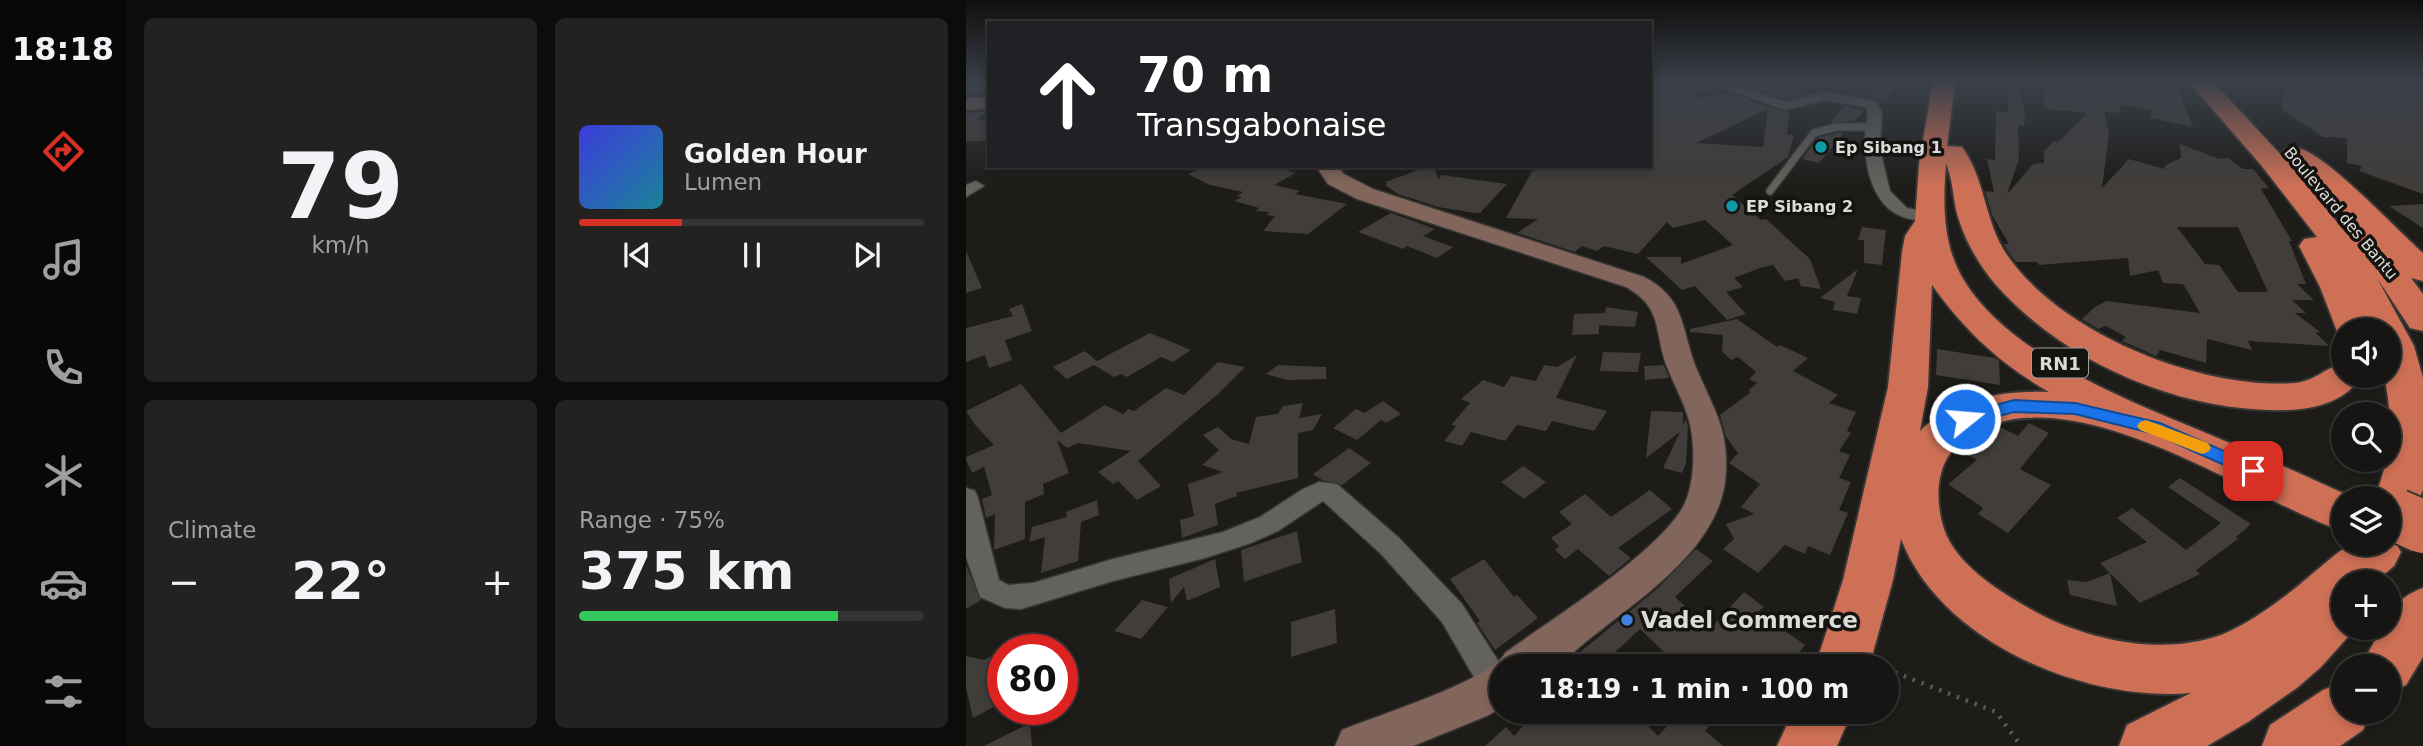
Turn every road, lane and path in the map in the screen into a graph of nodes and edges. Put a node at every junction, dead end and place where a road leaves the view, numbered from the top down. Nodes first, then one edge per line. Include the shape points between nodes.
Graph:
1 (1873, 116) edge
2 (1940, 116) edge
3 (1957, 116) edge
4 (2230, 116) edge
5 (2256, 116) edge
6 (1871, 127) junction
7 (2244, 131) junction
8 (1953, 153) junction
9 (2294, 155) junction
10 (1328, 168) edge
11 (1770, 191) dead end
12 (1929, 219) junction
13 (2423, 271) edge
14 (2348, 318) edge
15 (2423, 320) edge
16 (1986, 328) junction
17 (2331, 386) edge
18 (1908, 387) junction
19 (2107, 389) junction
20 (2160, 429) junction
21 (2296, 482) junction
22 (2401, 491) edge
23 (2331, 492) edge
24 (966, 498) edge
25 (2331, 505) edge
26 (2423, 527) edge
27 (2401, 536) edge
28 (2368, 556) edge
29 (2423, 611) edge
30 (2331, 619) edge
31 (1536, 654) edge
32 (1846, 654) edge
33 (2395, 654) edge
34 (1489, 658) edge
35 (1899, 674) edge
36 (1489, 690) edge
37 (2331, 718) edge
38 (1818, 724) edge
39 (1358, 746) edge
40 (1806, 746) edge
41 (2021, 746) edge
42 (2147, 746) edge
43 (2291, 746) edge

1 - 6 street
2 - 12 highway, RN1
3 - 8 highway, RN1
4 - 7 highway, Boulevard des Bantu
5 - 9 highway, Boulevard des Bantu
6 - 11 lane via 1836,127 1814,133
6 - 12 street via 1875,165 1887,198 1895,208
7 - 14 highway via 2326,265
7 - 22 highway, Boulevard des Bantu via 2290,180 2367,286 2391,337 2409,398 2411,437
8 - 17 highway via 1961,162 1972,214 1992,256 2031,299 2098,345 2201,390 2239,397 2277,399
8 - 19 highway, RN1 via 1950,223 1967,275 2014,330 2061,364
9 - 13 highway via 2325,178
9 - 15 highway, Boulevard des Bantu
10 - 31 street via 1336,179 1365,194 1634,282 1653,292 1664,305 1680,363 1706,425 1708,473 1700,509 1654,561
12 - 16 highway, RN1 via 1942,271 1953,291
12 - 18 highway via 1918,252
16 - 18 highway via 1963,324 1936,331 1923,344
16 - 19 highway via 2012,336 2074,375
16 - 20 highway, RN1 via 2052,377
18 - 32 highway via 1868,580
19 - 21 highway, RN1
20 - 21 highway, RN1
20 - 28 highway via 2075,408 2039,405 2014,406 1965,419 1930,446 1919,465 1916,514 1924,540 1953,581 2017,629 2083,657 2164,670 2231,657 2263,640
21 - 23 highway, RN1
21 - 25 highway, RN1
24 - 34 street via 984,580 995,593 1009,597 1194,553 1265,526 1319,491 1328,491 1390,545
26 - 27 highway, bridge
29 - 33 highway
30 - 42 highway via 2256,686
35 - 41 path via 1996,712
36 - 39 street via 1442,714
37 - 43 highway
38 - 40 highway

